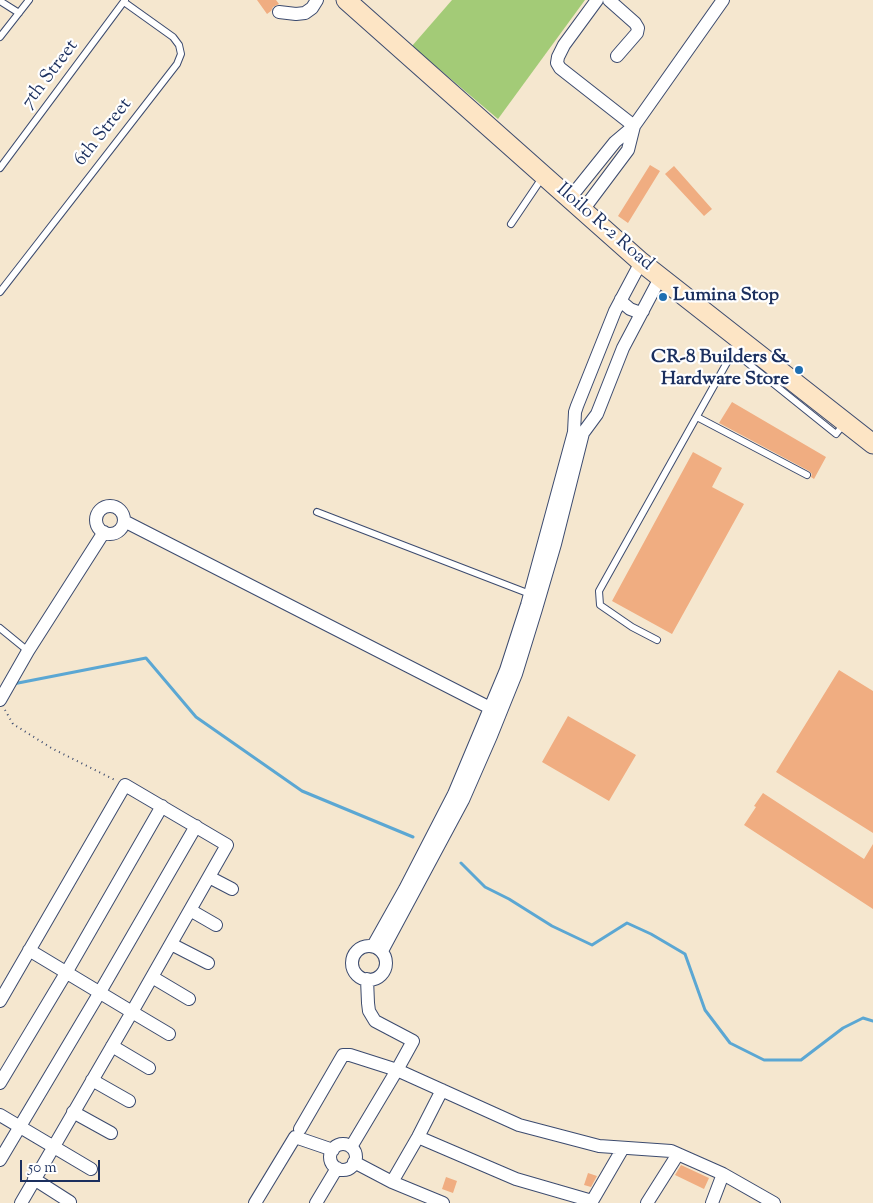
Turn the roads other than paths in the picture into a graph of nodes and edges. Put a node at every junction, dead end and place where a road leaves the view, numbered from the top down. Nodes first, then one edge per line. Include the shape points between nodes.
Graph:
1 (29, 0) edge
2 (317, 0) edge
3 (346, 0) edge
4 (597, 0) edge
5 (609, 0) edge
6 (722, 0) edge
7 (0, 1) edge
8 (125, 1) edge
9 (19, 12) junction
10 (279, 12) dead end
11 (0, 37) edge
12 (617, 56) dead end
13 (634, 126) junction
14 (0, 168) edge
15 (544, 175) junction
16 (576, 204) junction
17 (511, 224) dead end
18 (641, 262) junction
19 (660, 278) junction
20 (0, 292) edge
21 (621, 299) junction
22 (643, 311) junction
23 (603, 338) junction
24 (737, 346) junction
25 (623, 348) junction
26 (577, 406) junction
27 (597, 414) junction
28 (697, 417) junction
29 (873, 444) edge
30 (567, 475) junction
31 (807, 475) dead end
32 (317, 512) dead end
33 (124, 521) junction
34 (104, 532) junction
35 (531, 602) junction
36 (0, 628) edge
37 (657, 640) dead end
38 (28, 651) junction
39 (0, 700) edge
40 (495, 711) junction
41 (162, 806) junction
42 (196, 826) junction
43 (209, 877) junction
44 (232, 889) dead end
45 (190, 910) junction
46 (216, 925) dead end
47 (171, 944) junction
48 (377, 949) junction
49 (29, 950) junction
50 (208, 963) dead end
51 (66, 973) junction
52 (152, 977) junction
53 (367, 980) junction
54 (100, 992) junction
55 (189, 1000) dead end
56 (0, 1001) edge
57 (132, 1012) junction
58 (169, 1034) dead end
59 (112, 1046) junction
60 (149, 1068) dead end
61 (397, 1070) junction
62 (92, 1080) junction
63 (0, 1083) edge
64 (442, 1090) junction
65 (128, 1101) dead end
66 (73, 1112) junction
67 (0, 1115) edge
68 (20, 1127) junction
69 (300, 1129) dead end
70 (110, 1134) dead end
71 (418, 1137) junction
72 (53, 1146) junction
73 (351, 1147) junction
74 (624, 1148) junction
75 (332, 1150) junction
76 (678, 1154) junction
77 (0, 1160) edge
78 (354, 1162) junction
79 (338, 1168) junction
80 (91, 1169) dead end
81 (723, 1174) junction
82 (34, 1179) junction
83 (392, 1182) junction
84 (415, 1198) edge
85 (70, 1202) edge
86 (592, 1202) edge
87 (769, 1202) edge
88 (21, 1203) edge
89 (255, 1203) edge
90 (316, 1203) edge
91 (443, 1203) edge
92 (647, 1203) edge
93 (712, 1203) edge

1 - 9 lane
2 - 10 street via 305,13
3 - 15 main road, Iloilo R-2 Road
4 - 13 street via 564,46 557,63
5 - 12 street via 638,28
6 - 13 street
7 - 9 lane
8 - 14 lane, 7th Street
8 - 20 lane, 6th Street via 179,45 181,54 177,64
9 - 11 lane
13 - 16 street via 615,142
13 - 16 street via 628,150
15 - 16 main road, Iloilo R-2 Road
15 - 17 lane
16 - 18 main road, Iloilo R-2 Road
18 - 19 main road, Iloilo R-2 Road
18 - 21 street
19 - 22 street
19 - 24 main road, Iloilo R-2 Road
21 - 22 street via 630,309
21 - 23 street
22 - 25 street
23 - 25 street
23 - 26 street
24 - 28 lane
24 - 29 main road, Iloilo R-2 Road
25 - 27 street
26 - 27 street
26 - 30 street
27 - 30 street via 583,433
28 - 31 lane
28 - 37 lane via 599,591 600,605
30 - 35 street
32 - 35 lane
33 - 34 street via 115,533
33 - 34 street via 117,508 106,506 96,518
33 - 40 street
34 - 38 street
35 - 40 street via 511,672
36 - 38 lane
38 - 39 street
40 - 48 street via 459,797
41 - 42 street
41 - 49 street via 125,785
41 - 51 street
42 - 43 street via 227,845
42 - 54 street
43 - 44 street
43 - 45 street
45 - 46 street
45 - 47 street
47 - 50 street
47 - 52 street
48 - 53 street via 385,956 386,968 378,977
48 - 53 street via 362,947 352,960 357,975
49 - 51 street
49 - 56 street
51 - 54 street
51 - 63 street
52 - 55 street
52 - 57 street
53 - 61 street via 369,1011 375,1022 413,1041
54 - 57 street
54 - 68 street
57 - 58 street
57 - 59 street
59 - 60 street
59 - 62 street
61 - 64 street
61 - 69 street via 343,1055
61 - 73 street
62 - 65 street
62 - 66 street
64 - 71 street
64 - 74 street via 519,1125 599,1146
66 - 70 street
66 - 72 street
67 - 68 street
68 - 72 street
68 - 77 street
71 - 83 street
71 - 86 street via 516,1179
72 - 80 street
72 - 82 street
73 - 75 street via 339,1144
73 - 78 street via 356,1153
74 - 76 street
74 - 86 street
75 - 79 street via 330,1158
75 - 89 street via 295,1137
76 - 81 street
76 - 92 street
78 - 79 street via 350,1168
78 - 83 street
79 - 90 street
81 - 87 street
81 - 93 street
82 - 85 street
82 - 88 street
83 - 84 street
84 - 91 street

